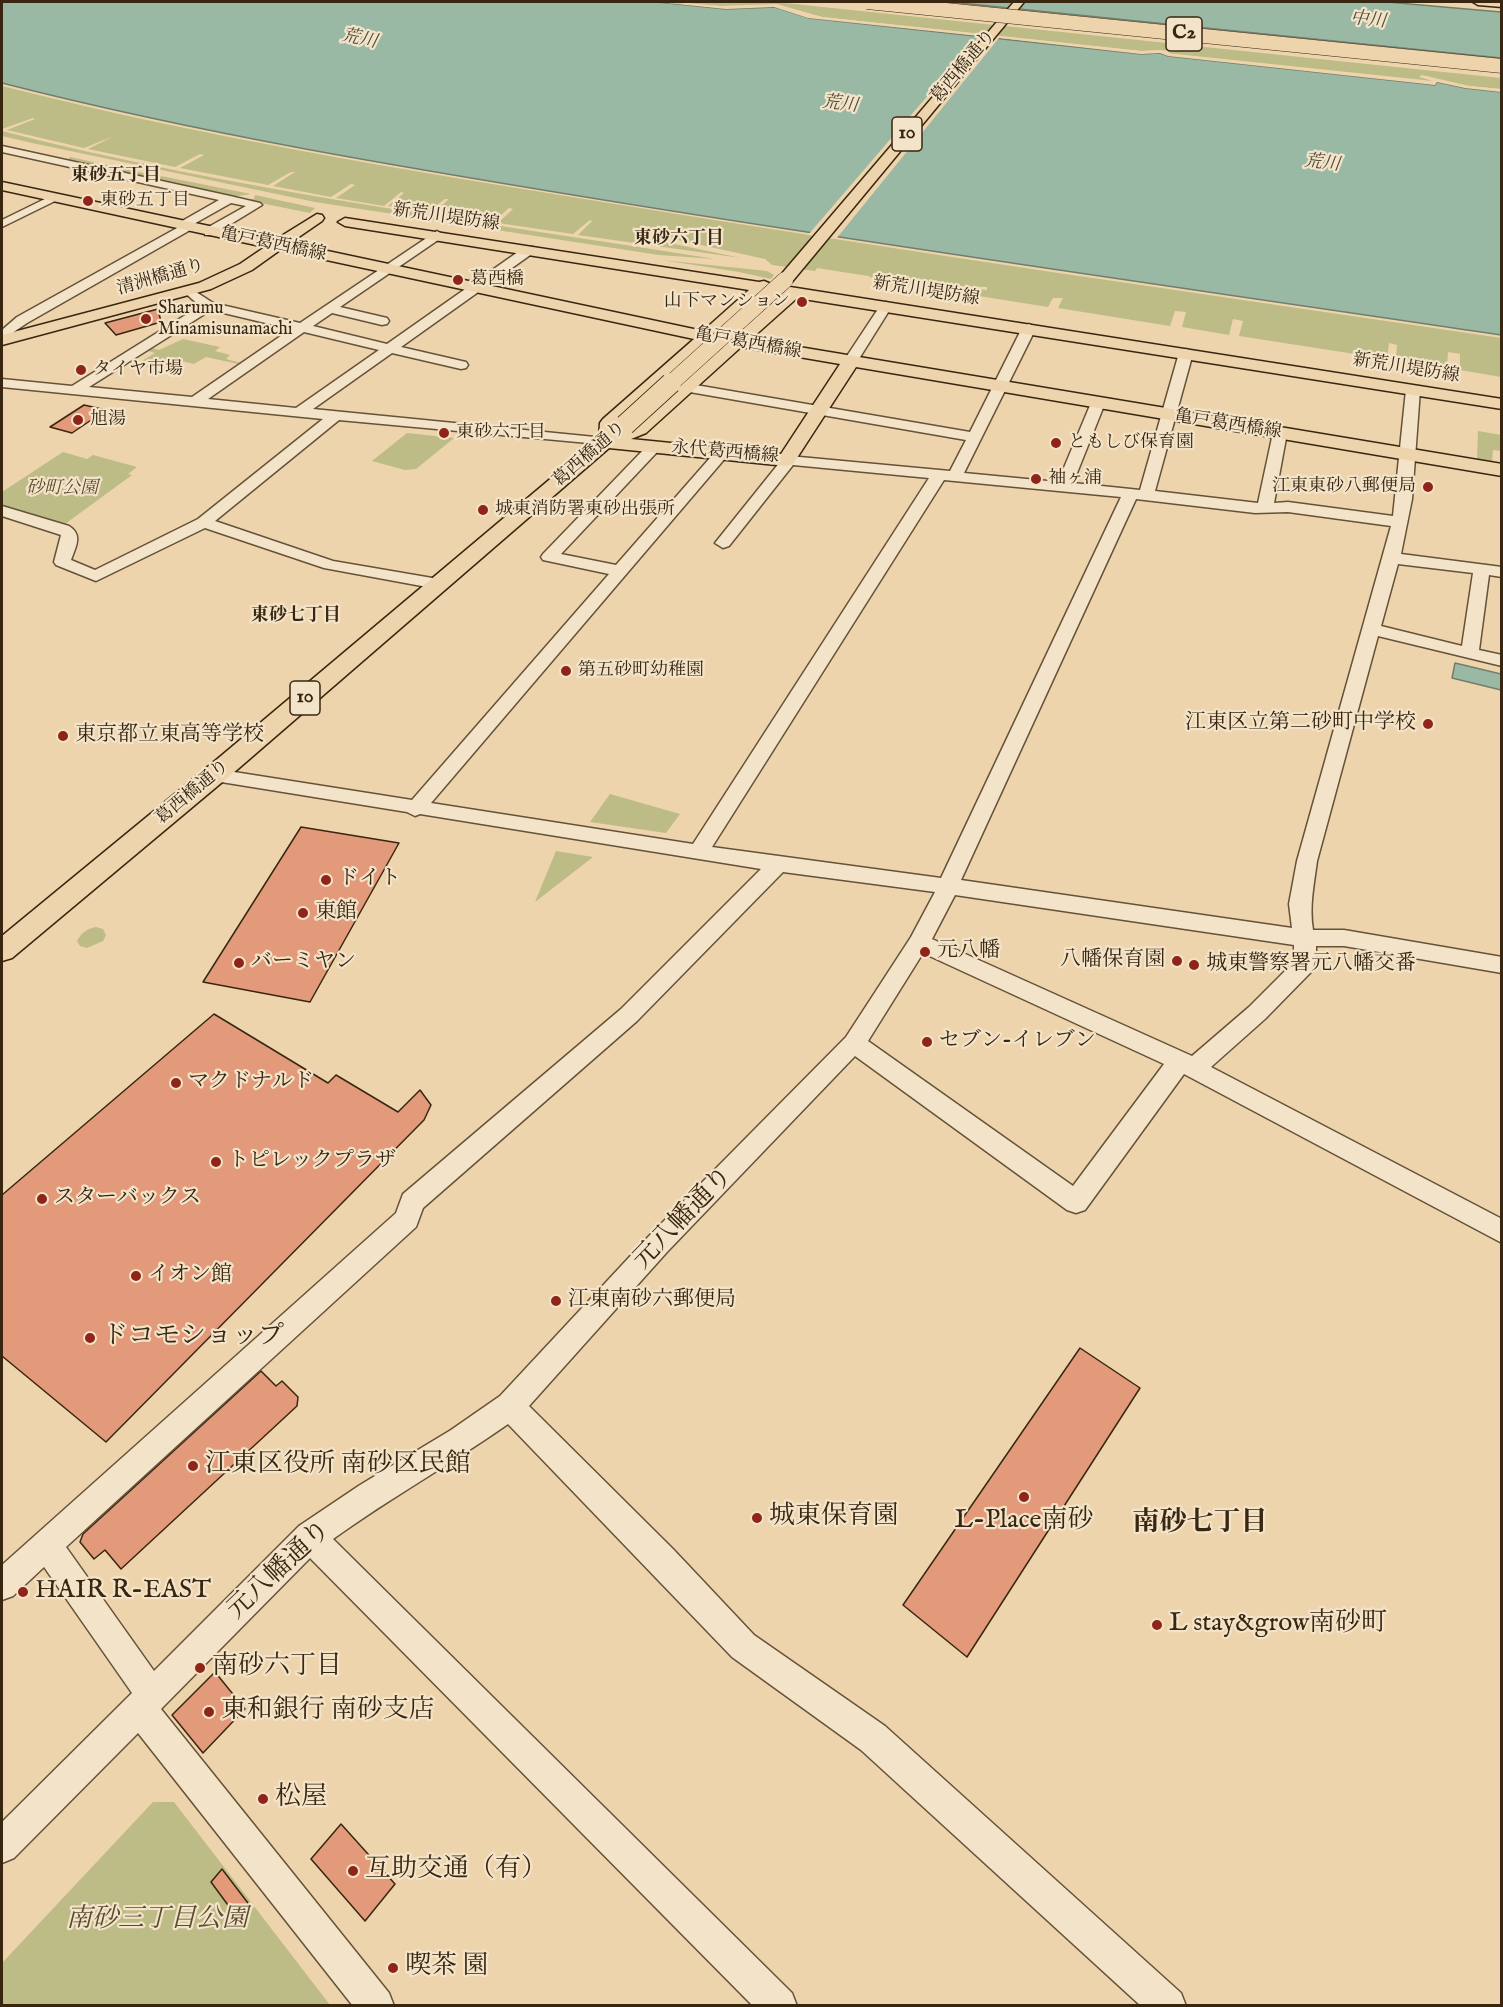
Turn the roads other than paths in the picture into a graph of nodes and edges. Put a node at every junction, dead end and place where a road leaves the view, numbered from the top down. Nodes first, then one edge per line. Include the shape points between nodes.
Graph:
1 (867, 2) edge
2 (899, 2) edge
3 (1019, 2) edge
4 (1478, 2) edge
5 (1502, 4) edge
6 (1502, 65) edge
7 (2, 149) edge
8 (2, 186) edge
9 (53, 198) junction
10 (230, 199) junction
11 (317, 218) dead end
12 (345, 222) dead end
13 (2, 224) edge
14 (184, 227) junction
15 (209, 232) junction
16 (437, 235) junction
17 (276, 246) junction
18 (529, 249) junction
19 (387, 270) junction
20 (811, 276) dead end
21 (792, 277) junction
22 (764, 286) junction
23 (474, 288) junction
24 (190, 292) junction
25 (910, 294) dead end
26 (887, 295) junction
27 (209, 306) junction
28 (330, 309) junction
29 (2, 314) edge
30 (22, 320) junction
31 (382, 321) dead end
32 (303, 328) junction
33 (1029, 328) junction
34 (705, 336) junction
35 (2, 338) edge
36 (736, 342) junction
37 (389, 348) junction
38 (1186, 353) junction
39 (850, 362) junction
40 (461, 365) dead end
41 (2, 383) edge
42 (684, 387) junction
43 (1000, 387) junction
44 (1502, 389) edge
45 (1413, 390) junction
46 (73, 391) junction
47 (192, 403) junction
48 (1098, 403) junction
49 (1502, 404) edge
50 (819, 410) junction
51 (298, 413) junction
52 (1169, 415) junction
53 (334, 417) junction
54 (1280, 433) junction
55 (973, 438) junction
56 (605, 442) junction
57 (654, 447) junction
58 (722, 453) junction
59 (1408, 454) junction
60 (788, 460) junction
61 (1502, 470) edge
62 (947, 475) junction
63 (1064, 487) junction
64 (1138, 494) junction
65 (1265, 508) junction
66 (2, 511) edge
67 (204, 522) junction
68 (1400, 522) junction
69 (723, 543) dead end
70 (1392, 558) junction
71 (1482, 569) junction
72 (619, 571) junction
73 (1502, 572) edge
74 (438, 584) junction
75 (1371, 629) junction
76 (1470, 653) junction
77 (1502, 661) edge
78 (215, 775) junction
79 (415, 809) junction
80 (698, 852) junction
81 (778, 865) junction
82 (948, 886) junction
83 (1302, 938) junction
84 (919, 942) junction
85 (2, 951) edge
86 (1502, 965) edge
87 (1502, 981) edge
88 (854, 1043) junction
89 (1187, 1064) junction
90 (1502, 1232) edge
91 (510, 1406) junction
92 (310, 1537) junction
93 (47, 1546) junction
94 (2, 1586) edge
95 (145, 1702) junction
96 (2, 1846) edge
97 (376, 2006) edge
98 (779, 2006) edge
99 (1168, 2006) edge

1 - 6 highway, C2, bridge
2 - 6 highway, C2, bridge
3 - 21 main road, 葛西橋通り / 10
4 - 5 main road
7 - 10 street
8 - 9 main road, 亀戸葛西橋線
9 - 13 street
9 - 14 main road, 亀戸葛西橋線
10 - 14 street
10 - 15 street via 256,205
11 - 17 main road, 清洲橋通り
12 - 16 main road, 新荒川堤防線
14 - 15 main road, 亀戸葛西橋線
14 - 30 street
15 - 17 main road, 亀戸葛西橋線
16 - 18 main road, 新荒川堤防線
16 - 19 street
17 - 19 main road, 亀戸葛西橋線
17 - 24 main road, 清洲橋通り via 232,274
18 - 22 main road, 新荒川堤防線
18 - 23 street
19 - 23 main road, 亀戸葛西橋線
19 - 28 street
20 - 21 main road, 新荒川堤防線
21 - 22 main road, 新荒川堤防線
21 - 26 main road, 新荒川堤防線
21 - 36 main road, 10
21 - 56 main road, 葛西橋通り / 10, bridge
22 - 34 main road, 10
23 - 34 main road, 亀戸葛西橋線
23 - 37 street
24 - 27 street
24 - 35 main road, 清洲橋通り
25 - 44 main road, 新荒川堤防線
26 - 33 main road, 新荒川堤防線
26 - 39 street
27 - 32 street
27 - 46 street
28 - 31 street
28 - 32 street
29 - 30 street
30 - 35 street
32 - 37 street
32 - 47 street
33 - 38 main road, 新荒川堤防線
33 - 43 street
34 - 36 main road, 亀戸葛西橋線
34 - 56 main road, 10 via 609,423
36 - 39 main road, 亀戸葛西橋線
36 - 42 main road, 10
37 - 40 street
37 - 51 street
38 - 45 main road, 新荒川堤防線
38 - 52 street, 元八幡通り
39 - 43 main road, 亀戸葛西橋線
39 - 50 main road, 永代葛西橋線
41 - 46 street
42 - 50 street
42 - 56 main road, 10 via 639,429
43 - 48 main road, 亀戸葛西橋線
43 - 55 street
45 - 49 main road, 新荒川堤防線
45 - 59 street
46 - 47 street
47 - 51 street
48 - 52 main road, 亀戸葛西橋線
48 - 63 street
50 - 55 street
50 - 60 main road, 永代葛西橋線
51 - 53 street
52 - 54 main road, 亀戸葛西橋線
52 - 64 street, 元八幡通り
53 - 56 street
53 - 67 street
54 - 59 main road, 亀戸葛西橋線
54 - 65 street
55 - 62 street
56 - 57 main road, 永代葛西橋線
56 - 74 main road, 葛西橋通り / 10
57 - 58 main road, 永代葛西橋線
57 - 72 street via 549,558
58 - 60 main road, 永代葛西橋線
58 - 72 street
59 - 61 main road, 亀戸葛西橋線
59 - 68 street
60 - 62 street
60 - 69 street
62 - 63 street
62 - 80 street
63 - 64 street
64 - 65 street
64 - 82 street, 元八幡通り
65 - 68 street via 1288,507
66 - 67 street via 69,533 62,562 96,576
67 - 74 street via 330,566
68 - 70 street
70 - 71 street
70 - 75 street
71 - 73 street
71 - 76 street
72 - 79 street
74 - 78 main road, 葛西橋通り / 10
75 - 76 street
75 - 83 street via 1307,861 1300,904
76 - 77 street
78 - 79 street
78 - 85 main road, 葛西橋通り / 10
79 - 80 street
80 - 81 street
81 - 82 street
81 - 93 street via 628,1015 412,1202 407,1219
82 - 83 street
82 - 84 street, 元八幡通り
83 - 86 street via 1344,938
83 - 87 street via 1343,952
83 - 89 street via 1307,957 1296,975
84 - 88 street, 元八幡通り
84 - 89 street
88 - 89 street via 1076,1202
88 - 91 street, 元八幡通り via 658,1244
89 - 90 street
91 - 92 street, 元八幡通り
91 - 99 street via 743,1646 873,1738
92 - 95 street, 元八幡通り
92 - 98 street
93 - 94 street
93 - 95 street
95 - 96 street, 元八幡通り
95 - 97 street

